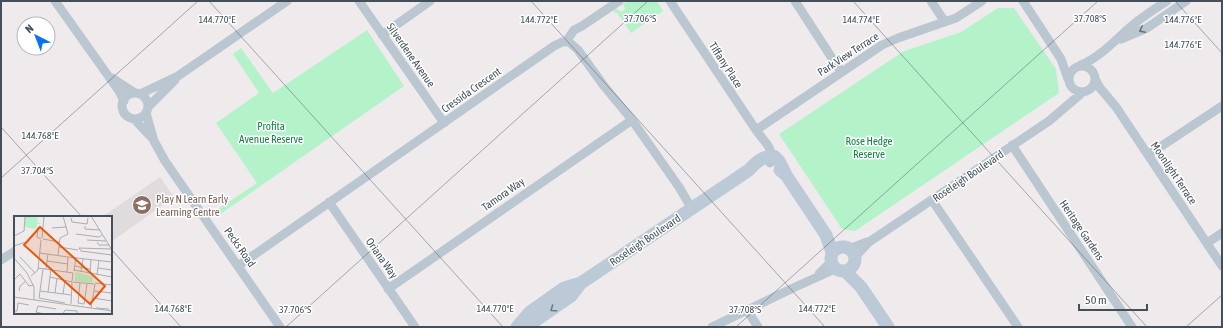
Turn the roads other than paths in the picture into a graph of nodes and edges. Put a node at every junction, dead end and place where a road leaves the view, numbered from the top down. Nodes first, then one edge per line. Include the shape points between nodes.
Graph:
1 (55, 1) edge
2 (287, 1) edge
3 (359, 1) edge
4 (430, 1) edge
5 (619, 1) edge
6 (670, 1) edge
7 (795, 1) edge
8 (932, 1) edge
9 (982, 1) edge
10 (1023, 1) edge
11 (1167, 1) edge
12 (1186, 1) edge
13 (945, 22) junction
14 (382, 35) junction
15 (569, 42) junction
16 (1116, 42) junction
17 (1099, 55) junction
18 (1061, 58) junction
19 (1079, 66) junction
20 (842, 72) junction
21 (107, 75) junction
22 (178, 76) junction
23 (1094, 76) junction
24 (1069, 81) junction
25 (1085, 91) junction
26 (138, 93) junction
27 (1106, 95) junction
28 (124, 100) junction
29 (1222, 106) edge
30 (1065, 107) junction
31 (147, 110) junction
32 (134, 118) junction
33 (632, 120) junction
34 (444, 123) junction
35 (756, 130) junction
36 (154, 141) junction
37 (1012, 145) junction
38 (1148, 156) junction
39 (769, 159) junction
40 (932, 200) junction
41 (329, 202) junction
42 (694, 207) junction
43 (1222, 233) edge
44 (1207, 243) junction
45 (14, 253) edge
46 (843, 259) junction
47 (1, 260) edge
48 (238, 266) junction
49 (1222, 266) edge
50 (388, 289) junction
51 (747, 310) junction
52 (518, 326) edge
53 (280, 327) edge
54 (416, 327) edge
55 (712, 327) edge
56 (758, 327) edge
57 (888, 327) edge
58 (1018, 327) edge
59 (1132, 327) edge

1 - 21 street
2 - 22 street
3 - 14 street, Silverdene Avenue
4 - 14 street
5 - 15 street via 574,30
6 - 35 street, Tiffany Place
7 - 20 street
8 - 13 street
9 - 13 street, Park View Terrace
10 - 18 street
11 - 16 street via 1133,25
12 -> 16 street via 1147,28
13 - 20 street, Park View Terrace via 882,45
14 - 34 street, Silverdene Avenue
15 - 33 street
15 - 34 street, Cressida Crescent via 554,46
16 - 17 street
17 - 19 street
17 - 23 street via 1095,63
18 - 19 street via 1069,64
18 - 24 street
19 - 23 street via 1088,67
19 - 24 street via 1070,71
20 - 35 street, Park View Terrace
21 - 26 street
21 - 28 street
22 - 26 street
22 - 31 street
23 - 25 street via 1093,86
23 - 27 street, Moonlight Terrace
24 - 25 street via 1075,90
24 - 30 street via 1070,90
25 - 27 street
25 - 30 street, Roseleigh Boulevard
26 - 28 street via 128,95
26 - 31 street via 147,99
27 - 38 street, Moonlight Terrace
28 - 32 street via 124,111
29 - 38 street
30 - 37 street, Roseleigh Boulevard via 1049,121
31 - 32 street via 143,116
31 - 36 street, Pecks Road
32 - 36 street, Pecks Road
33 - 42 street
33 - 50 street, Tamora Way
34 - 41 street, Cressida Crescent
35 - 39 street, Tiffany Place
36 - 48 street, Pecks Road via 164,161
37 - 40 street, Roseleigh Boulevard
37 - 59 street, Heritage Gardens
38 - 44 street, Moonlight Terrace
39 - 42 street, Roseleigh Boulevard
39 - 46 street via 786,175
40 - 46 street, Roseleigh Boulevard
40 - 58 street
41 - 48 street, Cressida Crescent
41 - 50 street, Oriana Way
42 - 52 street, Roseleigh Boulevard via 581,283 564,288 530,312
43 - 44 street
44 - 49 street, Moonlight Terrace
45 - 47 street
46 - 51 street, Roseleigh Boulevard via 815,278
46 - 57 street
48 - 53 street, Pecks Road
50 - 54 street, Oriana Way
51 - 55 street, Roseleigh Boulevard
51 - 56 street

